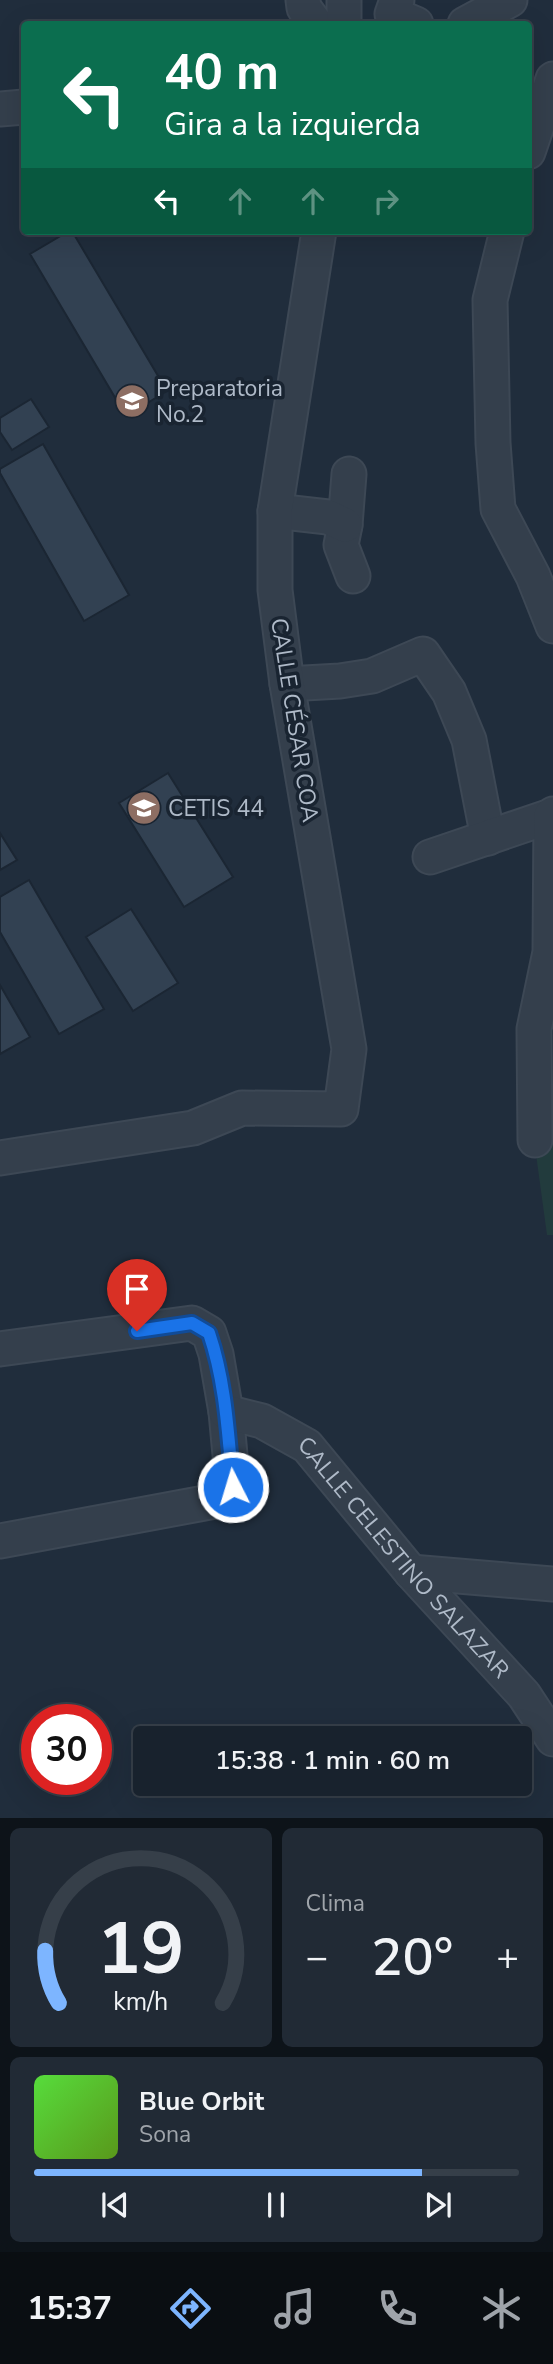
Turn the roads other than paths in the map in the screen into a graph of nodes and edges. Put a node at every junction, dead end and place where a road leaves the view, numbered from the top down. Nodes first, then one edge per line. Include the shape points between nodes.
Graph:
1 (303, 0) edge
2 (344, 0) edge
3 (397, 0) edge
4 (510, 0) edge
5 (314, 21) edge
6 (344, 21) edge
7 (409, 21) edge
8 (471, 21) edge
9 (553, 79) edge
10 (21, 107) edge
11 (0, 109) edge
12 (532, 140) edge
13 (319, 235) edge
14 (506, 235) edge
15 (349, 474) dead end
16 (275, 511) junction
17 (345, 524) junction
18 (353, 576) dead end
19 (553, 626) edge
20 (287, 684) junction
21 (552, 815) edge
22 (488, 838) junction
23 (430, 857) dead end
24 (535, 1139) dead end
25 (0, 1158) edge
26 (0, 1349) edge
27 (226, 1412) junction
28 (0, 1541) edge
29 (411, 1573) junction
30 (553, 1584) edge
31 (553, 1739) edge

1 - 5 street via 303,8
2 - 6 street
3 - 7 street via 393,14
4 - 8 street
9 - 12 street
10 - 11 street
13 - 16 street, CALLE CÉSAR COA
14 - 19 street via 490,300 498,509
15 - 17 street
16 - 17 street via 328,517
16 - 20 street, CALLE CÉSAR COA via 275,590
17 - 18 street via 341,545
20 - 22 street via 372,676 423,654 449,692 469,740
20 - 25 street, CALLE CÉSAR COA via 349,1049 341,1109 242,1108 193,1128
21 - 22 street
21 - 24 street via 550,952 534,1029
22 - 23 street
26 - 27 street via 192,1323 209,1333
27 - 28 street via 233,1487 226,1499
27 - 29 street, CALLE CELESTINO SALAZAR via 262,1421 307,1446
29 - 30 street
29 - 31 street, CALLE CELESTINO SALAZAR via 524,1695

